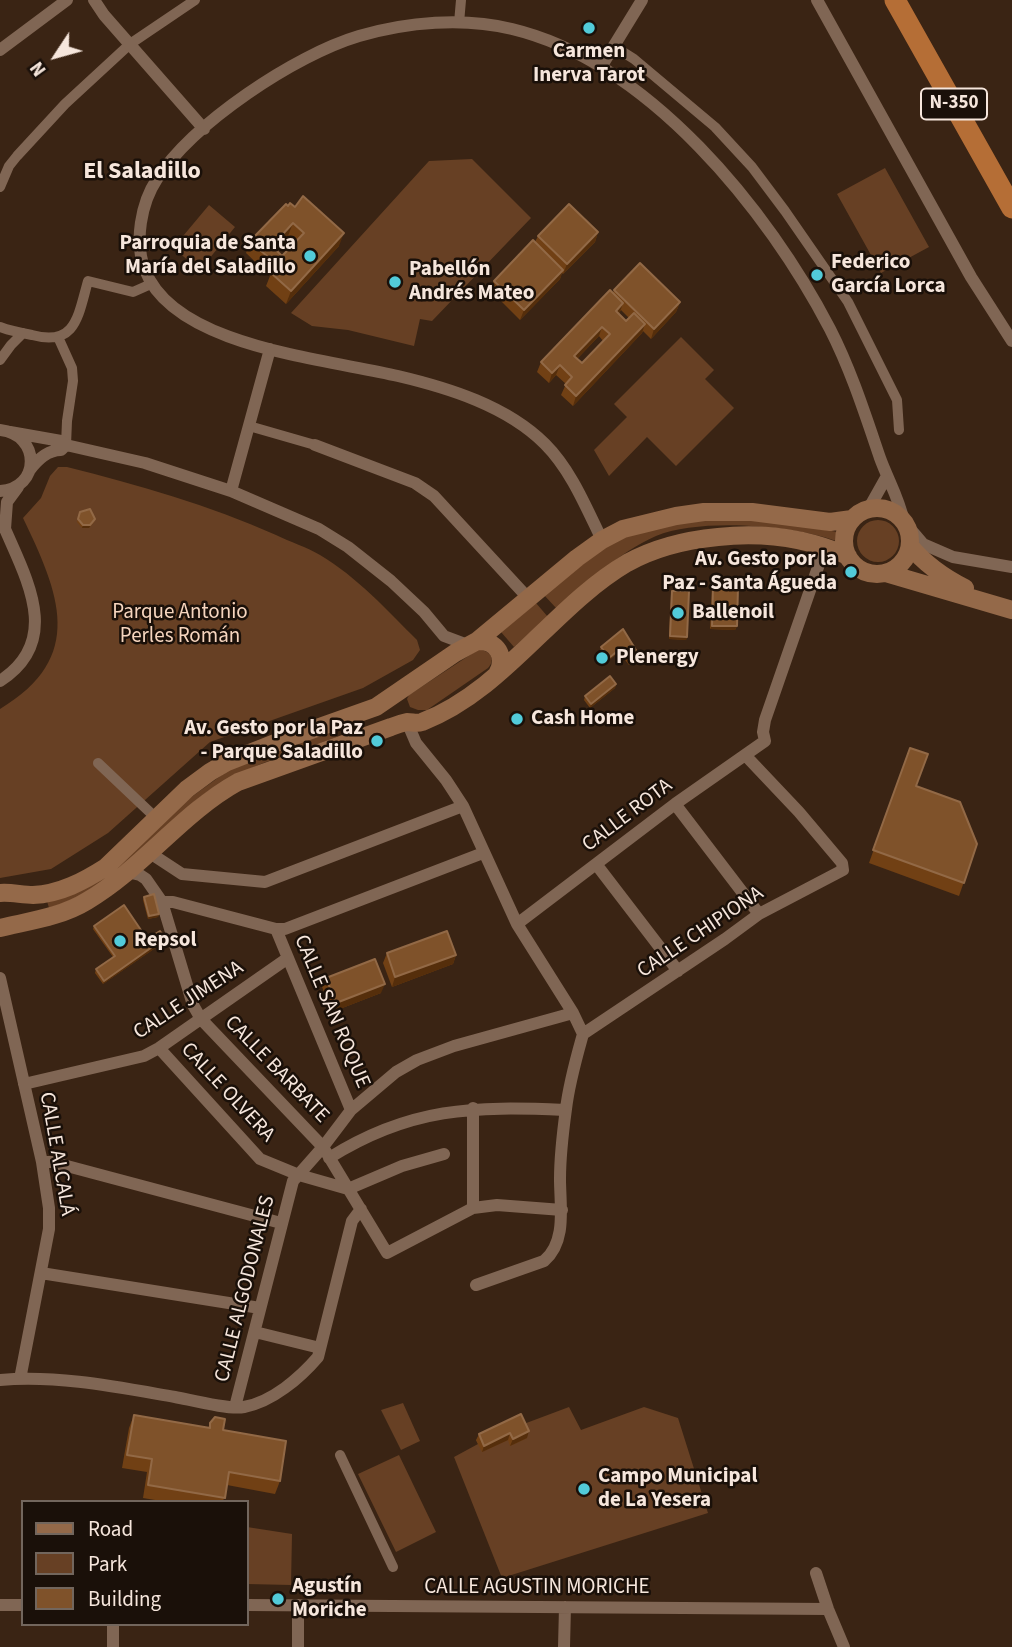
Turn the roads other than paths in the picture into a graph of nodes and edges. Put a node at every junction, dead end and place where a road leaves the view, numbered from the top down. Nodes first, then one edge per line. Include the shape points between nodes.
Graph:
1 (67, 0) edge
2 (94, 0) edge
3 (195, 0) edge
4 (461, 0) edge
5 (642, 0) edge
6 (817, 0) edge
7 (895, 0) edge
8 (459, 23) junction
9 (130, 44) junction
10 (615, 47) junction
11 (0, 50) edge
12 (601, 68) junction
13 (204, 129) junction
14 (0, 187) edge
15 (1012, 208) edge
16 (151, 284) junction
17 (0, 327) edge
18 (23, 333) junction
19 (58, 337) junction
20 (1012, 341) edge
21 (271, 349) junction
22 (0, 360) edge
23 (249, 426) junction
24 (3, 430) edge
25 (899, 430) dead end
26 (66, 445) junction
27 (315, 445) joint
28 (29, 471) junction
29 (887, 476) junction
30 (20, 484) junction
31 (0, 491) edge
32 (231, 491) junction
33 (869, 508) junction
34 (852, 519) junction
35 (905, 523) junction
36 (2, 527) edge
37 (602, 540) junction
38 (910, 546) junction
39 (825, 547) junction
40 (848, 556) junction
41 (1012, 567) edge
42 (886, 573) junction
43 (529, 599) junction
44 (1012, 602) edge
45 (1012, 610) edge
46 (444, 636) junction
47 (472, 643) junction
48 (440, 663) junction
49 (497, 674) junction
50 (0, 681) edge
51 (398, 691) junction
52 (407, 722) junction
53 (746, 756) junction
54 (98, 763) dead end
55 (675, 804) junction
56 (463, 806) junction
57 (156, 818) junction
58 (150, 853) junction
59 (483, 853) junction
60 (596, 864) junction
61 (127, 872) junction
62 (0, 893) edge
63 (162, 902) junction
64 (759, 914) junction
65 (517, 924) junction
66 (0, 928) edge
67 (276, 929) junction
68 (288, 958) junction
69 (678, 971) junction
70 (0, 978) edge
71 (573, 1013) junction
72 (201, 1019) junction
73 (583, 1034) junction
74 (159, 1048) junction
75 (24, 1084) junction
76 (473, 1108) junction
77 (351, 1110) junction
78 (565, 1110) junction
79 (326, 1152) junction
80 (444, 1154) dead end
81 (42, 1162) junction
82 (299, 1175) junction
83 (348, 1189) junction
84 (473, 1208) junction
85 (361, 1209) junction
86 (562, 1210) junction
87 (281, 1223) junction
88 (41, 1273) junction
89 (476, 1285) dead end
90 (260, 1308) junction
91 (255, 1332) junction
92 (320, 1348) junction
93 (20, 1379) junction
94 (0, 1380) edge
95 (235, 1407) junction
96 (340, 1455) dead end
97 (393, 1567) dead end
98 (816, 1573) dead end
99 (0, 1605) edge
100 (21, 1605) edge
101 (248, 1605) edge
102 (298, 1605) junction
103 (565, 1607) junction
104 (828, 1609) junction
105 (113, 1626) edge
106 (113, 1647) edge
107 (298, 1647) edge
108 (564, 1647) edge
109 (844, 1647) edge

1 - 11 street
2 - 9 street
3 - 9 street
4 - 8 street
5 - 10 street
6 - 20 street via 971,278
7 - 15 highway, N-350
8 - 12 street via 490,24 531,34
8 - 13 street via 386,30 321,51 263,84
9 - 13 street
9 - 14 street via 35,135 9,166
10 - 12 street
10 - 25 street via 715,127 785,211 848,302 897,400
12 - 29 street via 680,128 728,178 776,241 832,334
13 - 16 street via 178,152 146,201 140,253
16 - 19 street via 132,292 88,281 73,326
16 - 21 street via 191,321
17 - 18 street
18 - 19 street via 51,340
18 - 22 street
19 - 26 street via 74,381
21 - 23 street
21 - 37 street via 437,386 514,420 547,445 569,474
23 - 27 street
23 - 32 street
24 - 26 street
24 - 28 street via 18,435 28,447
26 - 28 street via 45,455
26 - 32 street
27 - 43 street via 415,483 434,496
28 - 30 street
29 - 33 street
29 - 35 street
30 - 31 street
30 - 36 street via 7,502
32 - 46 street via 348,547 391,581
33 - 34 main road
33 - 35 main road via 893,511
34 - 37 main road via 830,522 752,512 704,512 622,529
34 - 40 main road via 844,538
35 - 38 main road
35 - 41 street via 923,544 953,556
36 - 50 street via 32,594 35,625 27,652
37 - 43 main road
38 - 42 main road via 901,564
38 - 44 main road via 946,579
39 - 40 main road
39 - 49 main road via 769,535 738,535 696,539 656,550 610,574
39 - 53 street, CALLE ROTA via 765,720 765,741
40 - 42 main road via 863,571
42 - 45 main road
43 - 47 main road
46 - 47 street
46 - 48 street
47 - 48 main road
47 - 49 main road via 489,642 499,650 502,663
48 - 51 main road
49 - 52 main road via 435,716
51 - 52 main road via 395,709
51 - 57 main road via 376,707 227,762 187,789
52 - 56 street via 416,743
52 - 58 main road via 238,782 216,794
53 - 55 street, CALLE ROTA
53 - 64 street, CALLE CHIPIONA via 799,812 843,870
54 - 57 street
55 - 60 street, CALLE ROTA
55 - 64 street
56 - 58 street via 265,882 182,874
56 - 59 street
57 - 62 main road via 106,867 78,884 41,894
58 - 61 main road
59 - 65 street
59 - 67 street
60 - 65 street, CALLE ROTA
60 - 69 street
61 - 63 street via 140,875
61 - 66 main road via 65,912
63 - 67 street
63 - 72 street, CALLE BARBATE
64 - 69 street, CALLE CHIPIONA
65 - 71 street
67 - 68 street, CALLE SAN ROQUE
68 - 72 street, CALLE JIMENA
68 - 77 street, CALLE SAN ROQUE
69 - 73 street, CALLE CHIPIONA
70 - 75 street, CALLE ALCALÁ
71 - 73 street
71 - 77 street, CALLE ALGODONALES via 417,1060
72 - 74 street, CALLE JIMENA
72 - 79 street, CALLE BARBATE
73 - 78 street
74 - 75 street, CALLE JIMENA via 144,1056
74 - 82 street, CALLE OLVERA via 260,1159
75 - 81 street, CALLE ALCALÁ
76 - 78 street
76 - 79 street via 412,1119
76 - 84 street
77 - 79 street, CALLE ALGODONALES
78 - 86 street
79 - 82 street, CALLE ALGODONALES
79 - 83 street, CALLE BARBATE
80 - 83 street
81 - 87 street
81 - 88 street, CALLE ALCALÁ via 49,1229
82 - 83 street, CALLE OLVERA
82 - 87 street, CALLE ALGODONALES via 293,1181
83 - 85 street, CALLE BARBATE
84 - 85 street, CALLE BARBATE via 387,1253
84 - 86 street via 497,1205
85 - 92 street via 352,1221
86 - 89 street via 553,1253 544,1261
87 - 90 street, CALLE ALGODONALES
88 - 90 street
88 - 93 street, CALLE ALCALÁ
90 - 91 street, CALLE ALGODONALES
91 - 92 street
91 - 95 street, CALLE ALGODONALES
92 - 95 street via 306,1371 286,1385 264,1400
93 - 94 street
93 - 95 street via 105,1385
96 - 97 street
98 - 104 street
99 - 100 street
101 - 102 street, CALLE AGUSTIN MORICHE
102 - 103 street, CALLE AGUSTIN MORICHE
102 - 107 street
103 - 104 street, CALLE AGUSTIN MORICHE
103 - 108 street
104 - 109 street
105 - 106 street

